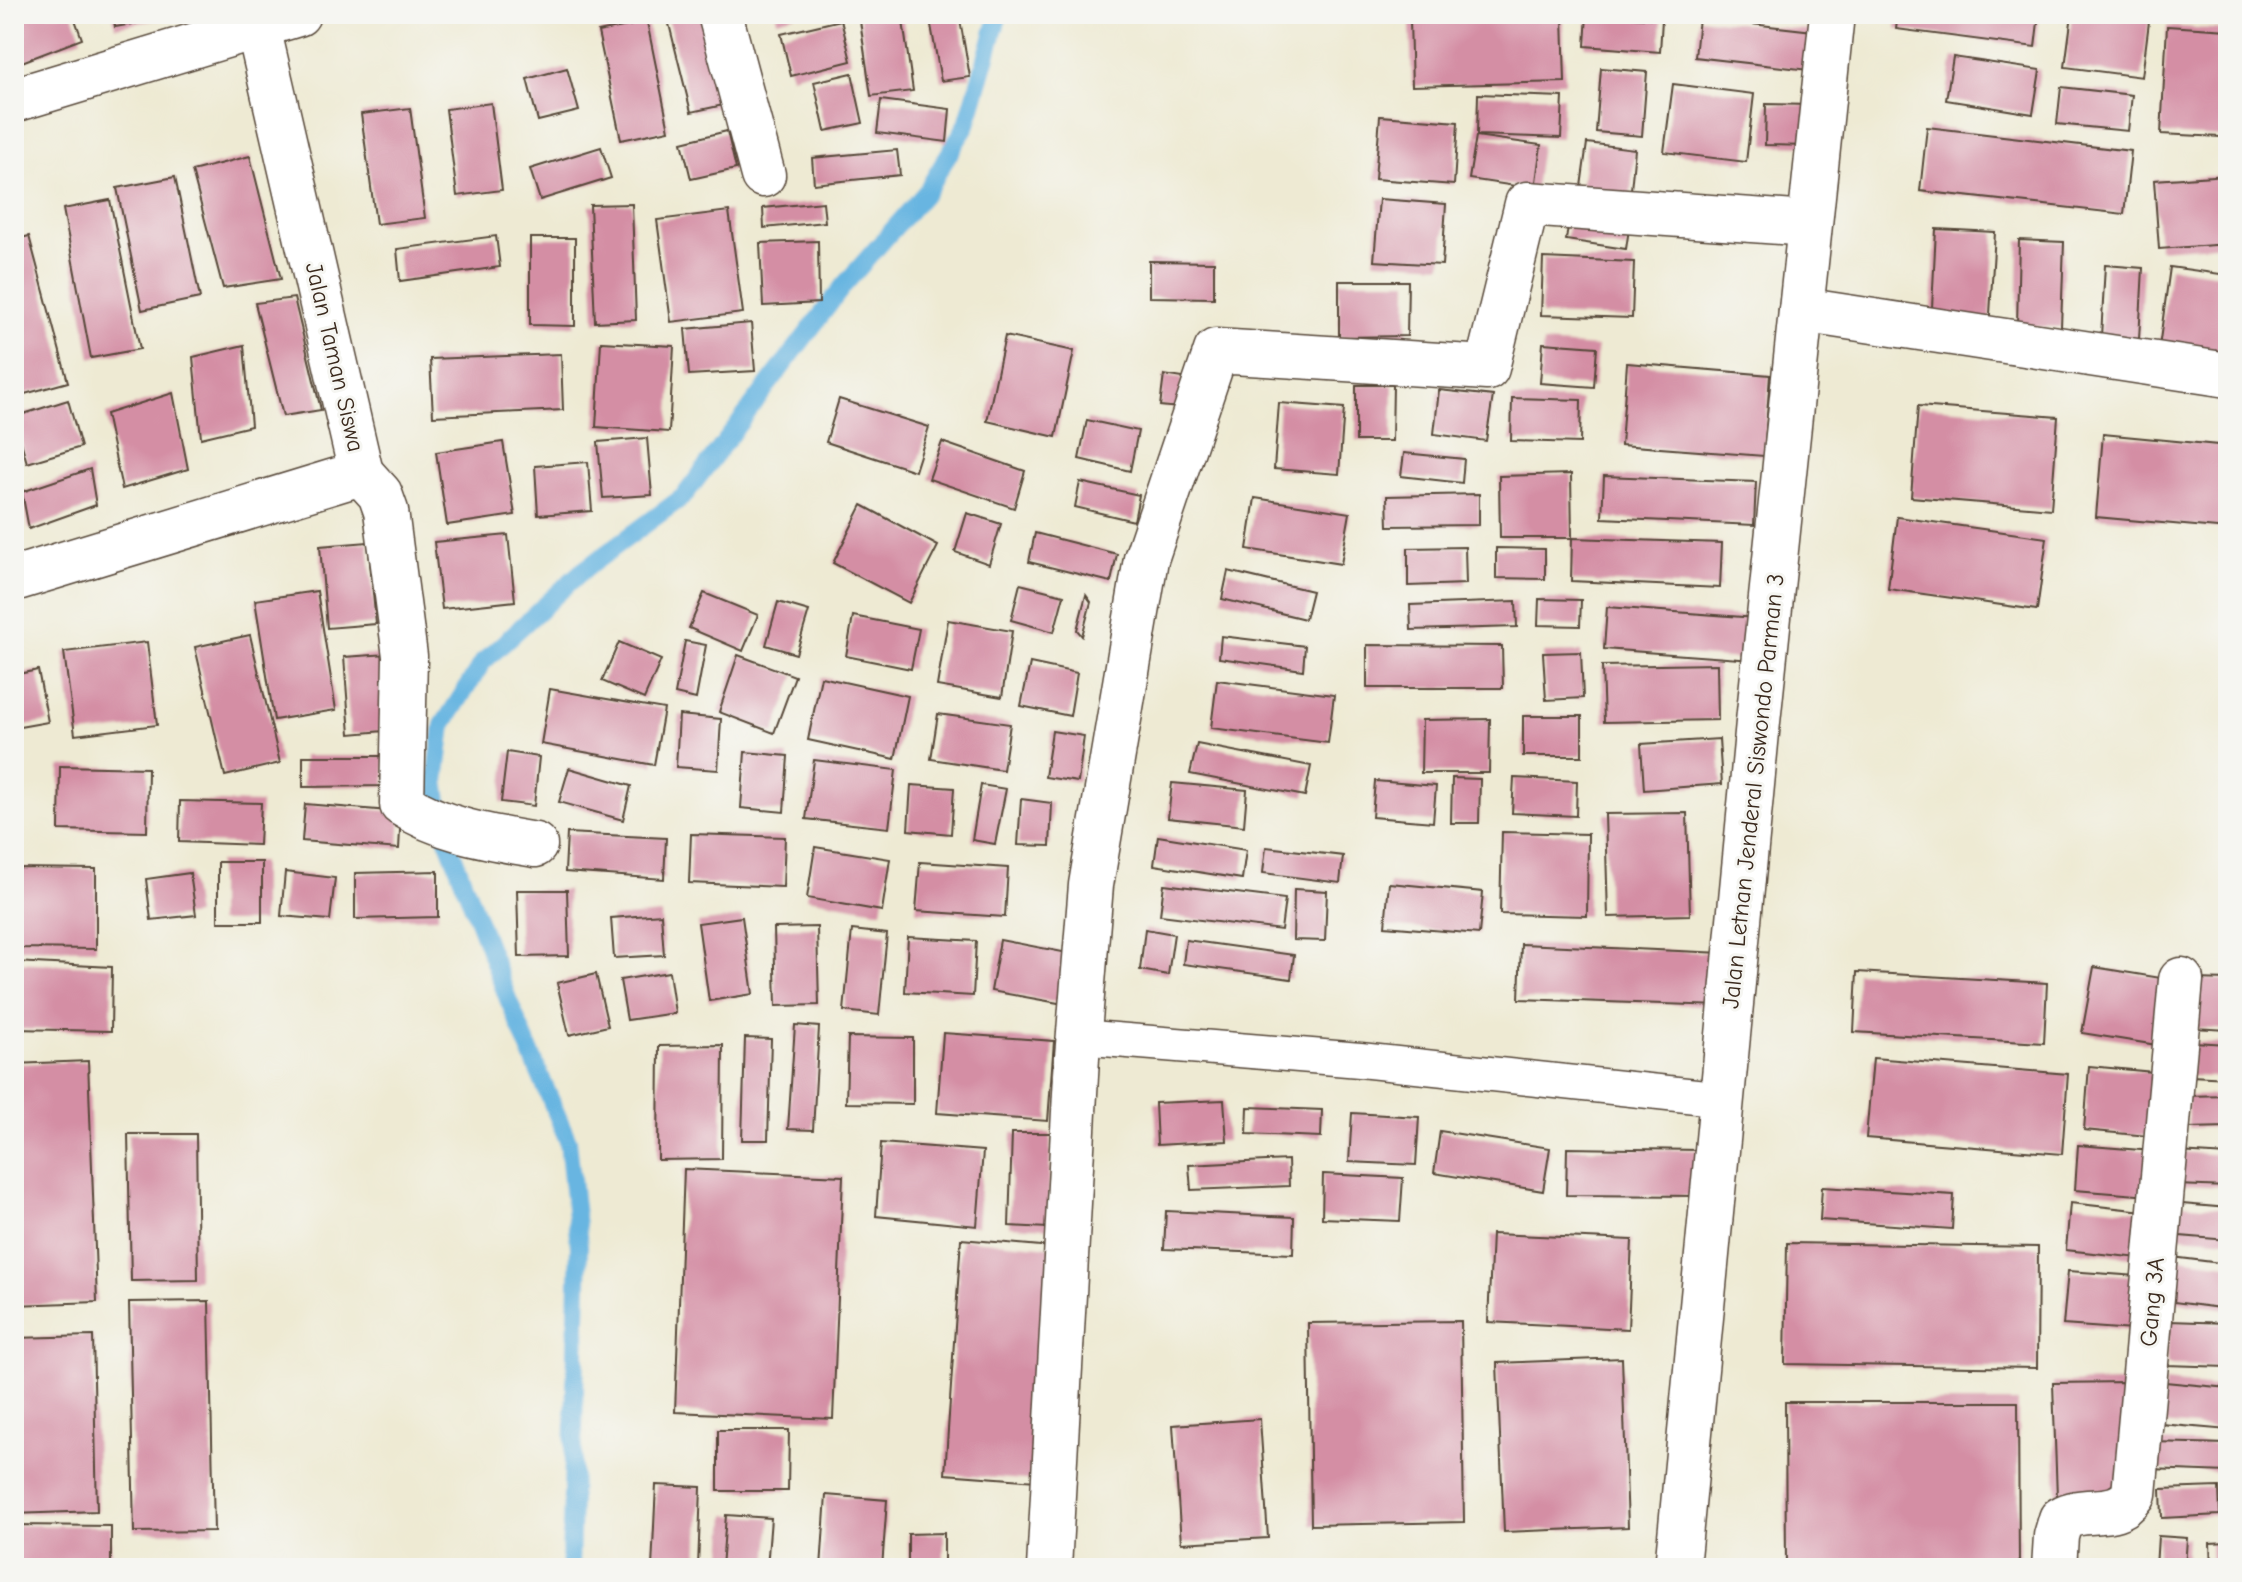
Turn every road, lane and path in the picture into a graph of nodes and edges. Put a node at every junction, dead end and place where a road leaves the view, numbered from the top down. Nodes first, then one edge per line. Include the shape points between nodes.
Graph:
1 (720, 14) edge
2 (1832, 14) edge
3 (278, 20) edge
4 (183, 31) edge
5 (14, 100) edge
6 (763, 175) dead end
7 (1809, 224) junction
8 (1801, 310) junction
9 (2228, 375) edge
10 (361, 473) junction
11 (14, 579) edge
12 (535, 845) dead end
13 (2181, 980) dead end
14 (1079, 1037) junction
15 (1724, 1099) junction
16 (1049, 1568) edge
17 (1677, 1568) edge
18 (2054, 1568) edge

1 - 6 street
2 - 7 street, Jalan Letnan Jenderal Siswondo Parman 3
3 - 4 street
3 - 10 street, Jalan Taman Siswa
4 - 5 street
7 - 8 street, Jalan Letnan Jenderal Siswondo Parman 3
7 - 14 street via 1527,204 1487,368 1216,351 1146,559 1091,885
8 - 9 street
8 - 15 street, Jalan Letnan Jenderal Siswondo Parman 3
10 - 11 street, Jalan Taman Siswa
10 - 12 street via 380,494 386,511 405,656 402,804 423,818 470,833
13 - 18 street, Gang 3A via 2134,1494 2123,1507 2061,1519
14 - 15 lane
14 - 16 street
15 - 17 street, Jalan Letnan Jenderal Siswondo Parman 3

